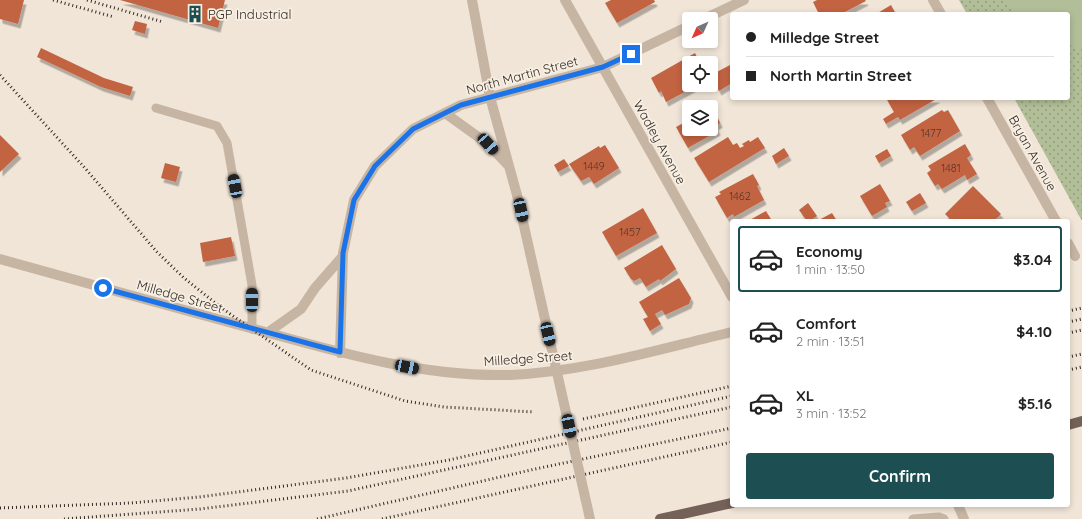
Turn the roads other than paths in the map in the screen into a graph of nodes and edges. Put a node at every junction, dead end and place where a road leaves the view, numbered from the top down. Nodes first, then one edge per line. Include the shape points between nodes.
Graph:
1 (472, 0) edge
2 (565, 0) edge
3 (744, 0) edge
4 (933, 0) edge
5 (718, 12) edge
6 (940, 12) edge
7 (682, 29) edge
8 (603, 67) junction
9 (490, 97) junction
10 (989, 100) edge
11 (156, 108) dead end
12 (445, 113) junction
13 (509, 166) junction
14 (1055, 219) edge
15 (1070, 247) edge
16 (343, 256) junction
17 (1075, 256) edge
18 (0, 259) edge
19 (730, 294) edge
20 (252, 329) junction
21 (730, 332) edge
22 (267, 333) junction
23 (340, 352) junction
24 (1082, 422) edge
25 (1070, 425) edge
26 (730, 504) edge
27 (959, 507) edge
28 (692, 516) edge
29 (590, 519) edge
30 (660, 519) edge
31 (914, 519) edge
32 (944, 519) edge
33 (964, 519) edge

1 - 9 street
2 - 8 street, Wadley Avenue
3 - 5 street
4 - 6 street
7 - 8 street, North Martin Street
8 - 9 street, North Martin Street
8 - 19 street, Wadley Avenue
9 - 12 street, North Martin Street via 461,105
9 - 13 street
10 - 14 street, Bryan Avenue
11 - 20 lane via 217,126 227,143 252,285
12 - 13 street via 488,144
12 - 16 street, North Martin Street via 413,129 375,166 354,200
13 - 29 street, bridge
15 - 17 street
16 - 22 street via 315,288 301,309
16 - 23 street, North Martin Street
18 - 20 street, Milledge Street
20 - 22 street, Milledge Street
21 - 23 street, Milledge Street via 583,366 511,374 421,370
22 - 23 street, Milledge Street
24 - 25 main road
26 - 28 main road
27 - 33 street
28 - 30 main road
31 - 32 lane via 939,516

